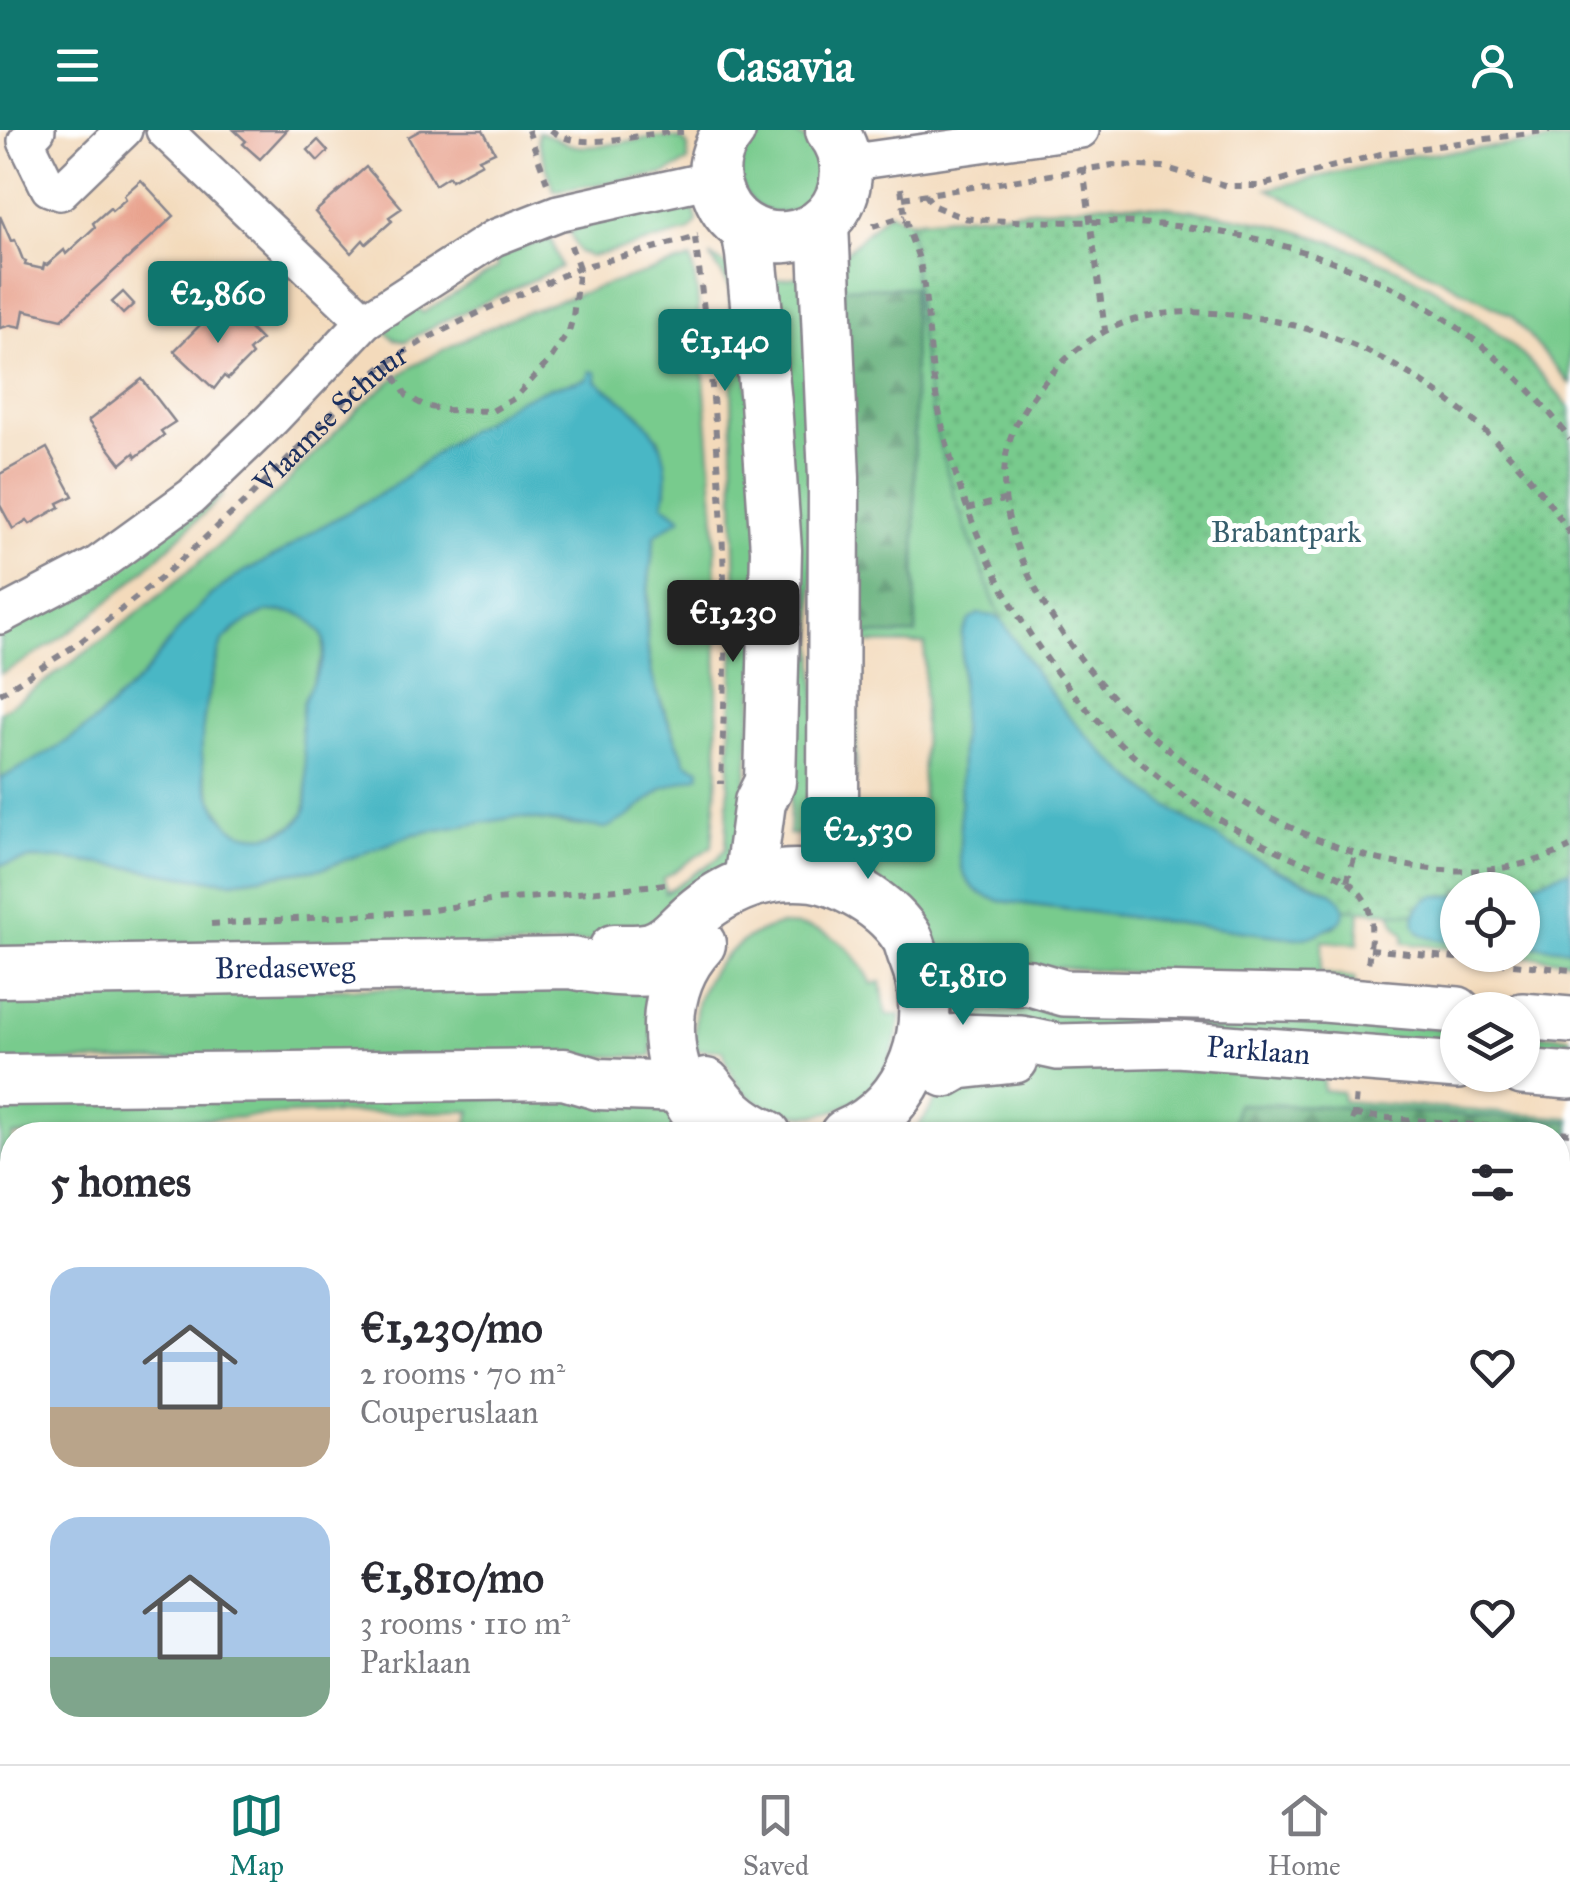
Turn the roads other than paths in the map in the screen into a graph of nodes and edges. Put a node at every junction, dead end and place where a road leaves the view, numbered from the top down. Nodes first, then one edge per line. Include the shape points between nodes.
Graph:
1 (36, 130) edge
2 (124, 130) edge
3 (164, 130) edge
4 (1081, 130) edge
5 (709, 131) edge
6 (838, 147) edge
7 (724, 213) junction
8 (823, 223) junction
9 (365, 321) junction
10 (0, 616) edge
11 (838, 882) junction
12 (764, 887) junction
13 (676, 953) junction
14 (0, 972) edge
15 (1440, 1009) edge
16 (1540, 1018) edge
17 (1570, 1020) edge
18 (928, 1023) junction
19 (1440, 1065) edge
20 (1540, 1074) edge
21 (678, 1075) junction
22 (1570, 1076) edge
23 (0, 1080) edge
24 (707, 1122) edge
25 (742, 1122) edge
26 (868, 1122) edge
27 (904, 1122) edge

1 - 2 street via 26,141 48,188 60,192
3 - 9 street
4 - 6 street via 898,156
5 - 7 main road via 722,139 715,160
6 - 8 main road via 846,186
7 - 8 main road via 766,237 806,234
7 - 9 street, Vlaamse Schuur via 694,183 558,213 494,238
7 - 12 main road via 751,254 776,550 770,782 760,802
8 - 11 main road via 834,478
9 - 10 street, Vlaamse Schuur via 192,496 96,565
11 - 12 main road via 812,876
11 - 18 main road via 864,896 907,937
12 - 13 main road via 726,891 710,902 690,918
12 - 18 main road via 860,924
13 - 14 main road, Bredaseweg via 606,950 571,964
13 - 21 main road via 669,1022
15 - 18 street, Parklaan via 1064,993
16 - 17 street
18 - 19 street, Parklaan via 940,1039 1021,1039 1058,1048 1177,1044
18 - 26 main road via 903,1089
18 - 27 main road via 918,1108
20 - 22 street
21 - 23 main road via 596,1063 564,1074
21 - 24 main road
21 - 25 main road via 692,1070

